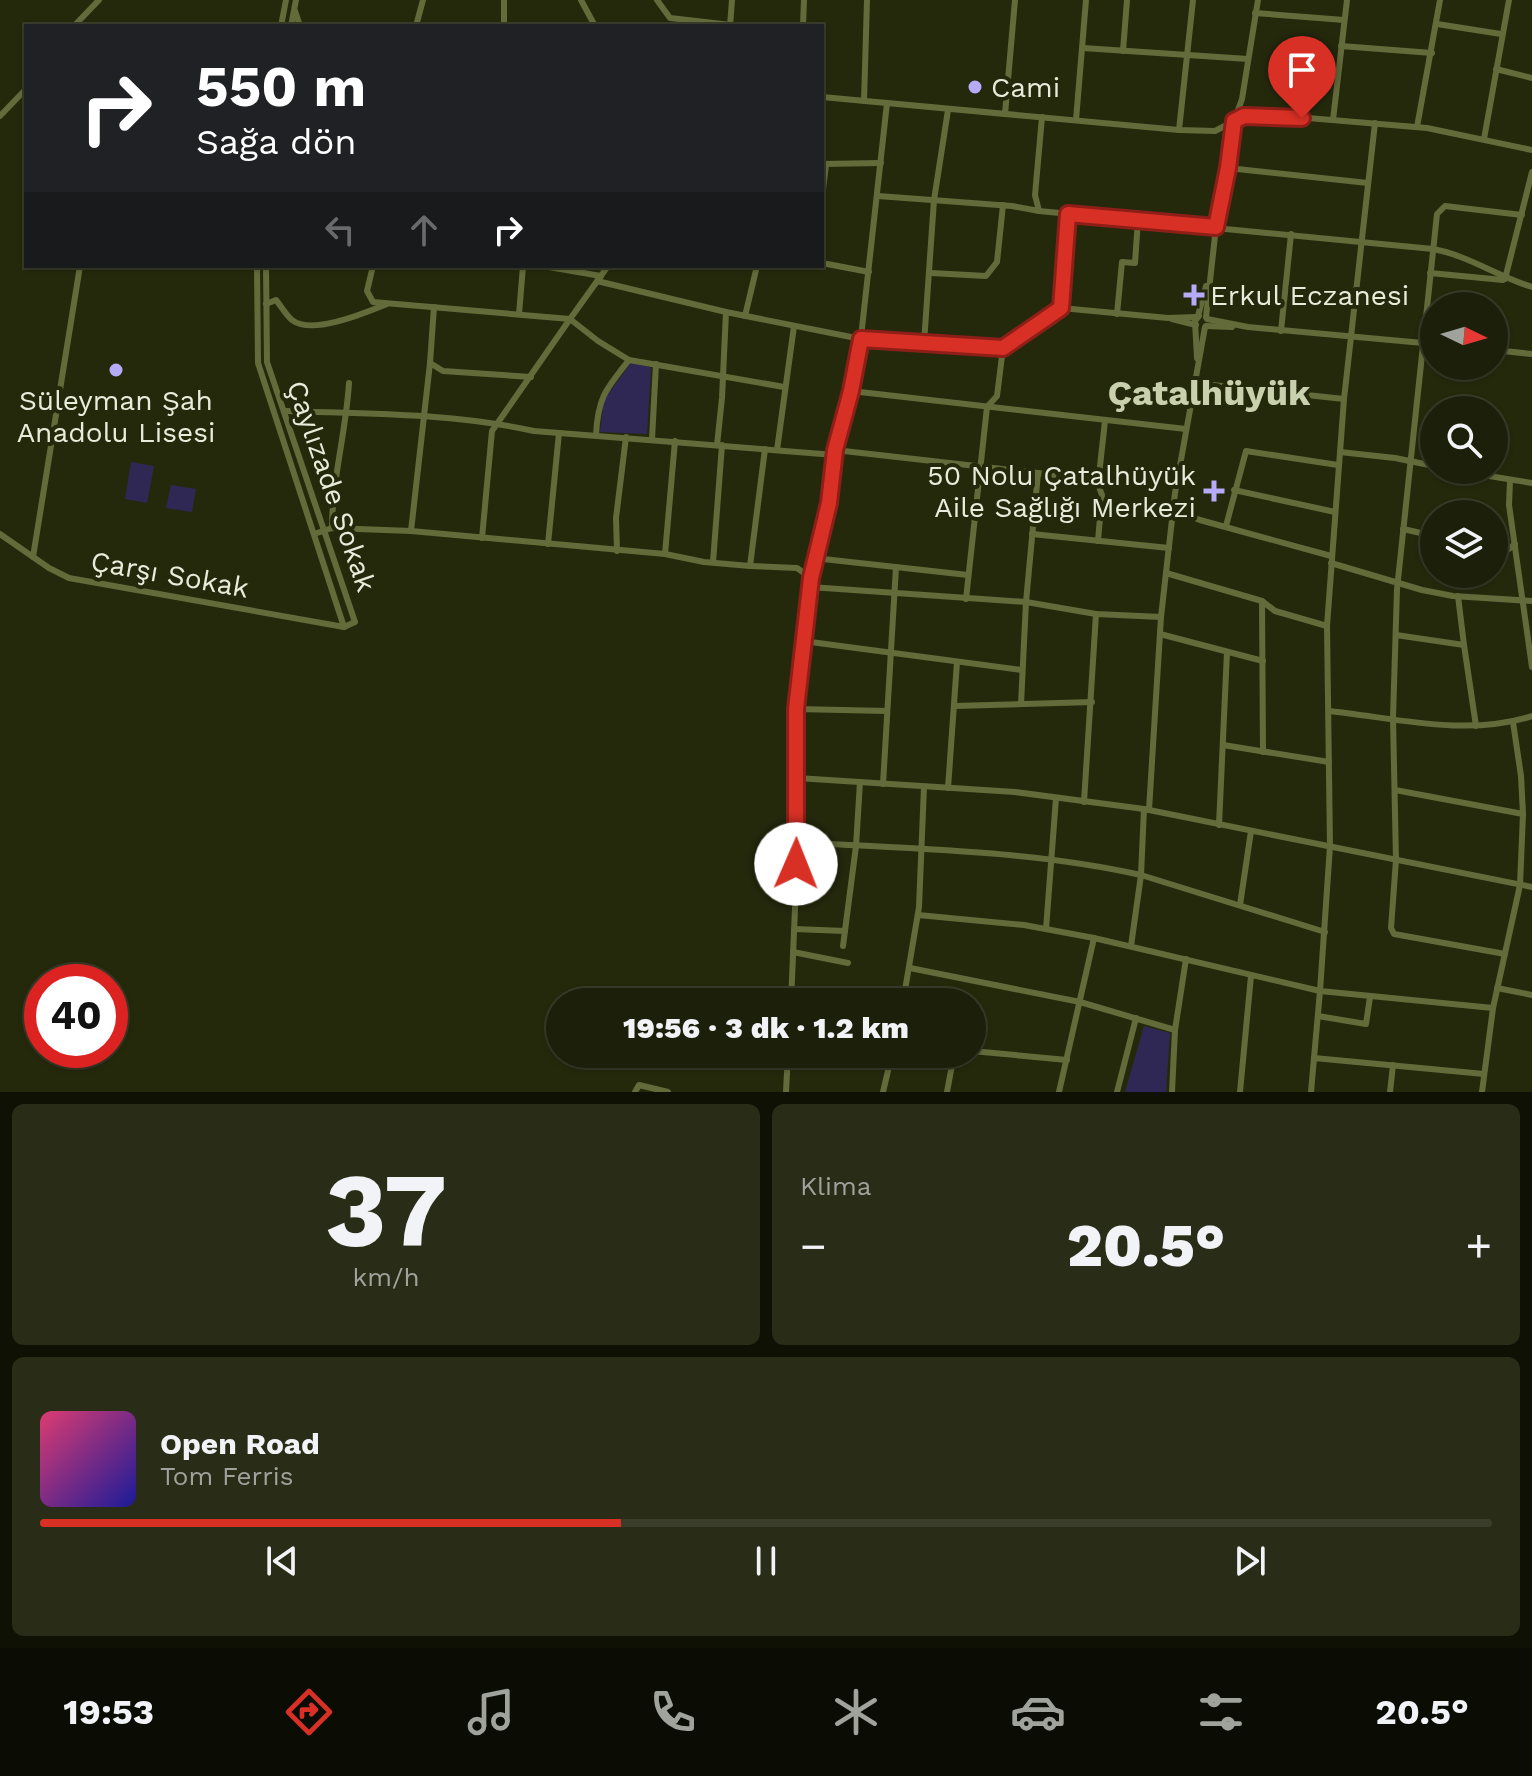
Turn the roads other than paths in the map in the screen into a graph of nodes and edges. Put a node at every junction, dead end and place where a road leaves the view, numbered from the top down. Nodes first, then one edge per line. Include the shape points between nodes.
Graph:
1 (99, 0) edge
2 (286, 0) edge
3 (296, 0) edge
4 (423, 0) edge
5 (504, 0) edge
6 (581, 0) edge
7 (657, 0) edge
8 (732, 0) edge
9 (804, 0) edge
10 (867, 0) edge
11 (1015, 0) edge
12 (1086, 0) edge
13 (1127, 0) edge
14 (1193, 0) edge
15 (1258, 0) edge
16 (1347, 0) edge
17 (1440, 0) edge
18 (1509, 0) edge
19 (295, 8) junction
20 (1255, 13) junction
21 (1344, 20) junction
22 (76, 24) edge
23 (281, 24) edge
24 (291, 24) edge
25 (299, 24) edge
26 (417, 24) edge
27 (504, 24) edge
28 (594, 24) edge
29 (721, 24) edge
30 (730, 24) edge
31 (803, 24) edge
32 (1437, 24) junction
33 (1501, 34) junction
34 (1341, 46) junction
35 (1083, 48) junction
36 (1123, 51) junction
37 (1432, 53) junction
38 (1187, 55) junction
39 (1248, 59) junction
40 (1496, 69) junction
41 (1532, 78) edge
42 (24, 91) edge
43 (824, 97) edge
44 (864, 101) junction
45 (887, 103) junction
46 (948, 110) junction
47 (1005, 114) junction
48 (0, 116) edge
49 (1042, 117) junction
50 (1076, 120) junction
51 (1333, 120) junction
52 (1234, 121) junction
53 (1375, 123) junction
54 (1417, 127) junction
55 (1179, 130) junction
56 (1484, 139) junction
57 (1532, 150) edge
58 (881, 163) junction
59 (824, 164) edge
60 (1228, 168) junction
61 (1532, 172) edge
62 (1368, 183) junction
63 (878, 196) junction
64 (934, 200) junction
65 (1003, 205) junction
66 (1039, 211) junction
67 (1068, 214) junction
68 (1522, 215) junction
69 (1138, 220) junction
70 (1216, 227) junction
71 (1291, 234) junction
72 (1362, 241) junction
73 (1433, 249) junction
74 (824, 263) edge
75 (80, 268) edge
76 (257, 268) edge
77 (266, 268) edge
78 (373, 268) edge
79 (523, 268) edge
80 (606, 268) edge
81 (757, 268) edge
82 (573, 269) edge
83 (869, 272) junction
84 (931, 273) junction
85 (1430, 273) junction
86 (599, 278) junction
87 (1508, 280) junction
88 (1532, 287) edge
89 (1428, 292) edge
90 (266, 304) junction
91 (387, 304) junction
92 (434, 307) junction
93 (1061, 308) junction
94 (726, 312) junction
95 (519, 314) junction
96 (1117, 314) junction
97 (745, 316) junction
98 (570, 319) junction
99 (1201, 322) junction
100 (794, 326) junction
101 (1281, 331) junction
102 (1351, 337) junction
103 (861, 339) junction
104 (1420, 342) edge
105 (924, 343) junction
106 (1003, 348) junction
107 (1508, 351) edge
108 (1532, 354) edge
109 (629, 360) junction
110 (1420, 362) edge
111 (430, 363) junction
112 (656, 364) junction
113 (531, 377) junction
114 (724, 377) junction
115 (349, 383) dead end
116 (1194, 383) junction
117 (784, 387) junction
118 (851, 391) junction
119 (1344, 399) junction
120 (987, 407) junction
121 (285, 411) junction
122 (347, 413) junction
123 (423, 416) junction
124 (1105, 421) junction
125 (496, 422) junction
126 (1186, 429) junction
127 (559, 433) junction
128 (596, 435) junction
129 (626, 437) junction
130 (652, 439) junction
131 (675, 441) junction
132 (719, 445) junction
133 (765, 449) junction
134 (777, 450) junction
135 (835, 452) junction
136 (1340, 452) junction
137 (1410, 461) junction
138 (1420, 463) edge
139 (1338, 465) junction
140 (980, 466) junction
141 (1038, 473) junction
142 (1099, 480) junction
143 (1510, 481) joint
144 (1532, 483) edge
145 (1234, 490) junction
146 (1174, 505) junction
147 (1335, 512) junction
148 (1226, 526) junction
149 (328, 529) junction
150 (1403, 529) junction
151 (411, 531) junction
152 (1420, 533) edge
153 (0, 534) edge
154 (314, 534) junction
155 (1032, 534) junction
156 (482, 538) junction
157 (1098, 541) junction
158 (548, 544) junction
159 (1515, 544) junction
160 (1169, 548) junction
161 (1508, 549) edge
162 (617, 551) junction
163 (665, 554) junction
164 (33, 557) junction
165 (814, 558) junction
166 (1331, 560) junction
167 (713, 562) junction
168 (750, 566) junction
169 (896, 567) junction
170 (1166, 573) junction
171 (968, 575) junction
172 (811, 578) junction
173 (1397, 583) junction
174 (810, 587) junction
175 (894, 595) junction
176 (1458, 596) junction
177 (966, 599) junction
178 (1262, 601) junction
179 (1532, 601) edge
180 (1026, 602) junction
181 (1522, 602) junction
182 (1096, 614) junction
183 (1161, 617) junction
184 (1327, 626) junction
185 (344, 627) junction
186 (1160, 634) junction
187 (1396, 635) junction
188 (803, 641) junction
189 (1464, 645) junction
190 (1227, 652) junction
191 (890, 654) junction
192 (1263, 661) junction
193 (957, 662) junction
194 (1532, 667) edge
195 (1022, 670) junction
196 (1092, 702) junction
197 (1021, 704) junction
198 (954, 706) junction
199 (796, 709) junction
200 (887, 711) junction
201 (1329, 711) junction
202 (1532, 716) edge
203 (1393, 718) junction
204 (1513, 722) junction
205 (1476, 726) junction
206 (1223, 745) junction
207 (1263, 752) junction
208 (1329, 762) junction
209 (797, 778) junction
210 (860, 782) junction
211 (1532, 783) edge
212 (883, 784) junction
213 (1521, 784) junction
214 (924, 787) junction
215 (948, 788) junction
216 (1395, 790) junction
217 (1056, 798) junction
218 (1084, 802) junction
219 (1146, 810) junction
220 (1523, 814) junction
221 (1219, 825) junction
222 (1251, 831) junction
223 (796, 842) junction
224 (856, 846) junction
225 (1330, 846) junction
226 (923, 849) junction
227 (1396, 860) junction
228 (1050, 861) junction
229 (1141, 875) junction
230 (1520, 885) junction
231 (1532, 887) edge
232 (1240, 905) junction
233 (918, 915) junction
234 (794, 929) junction
235 (1046, 929) junction
236 (845, 931) junction
237 (1325, 932) junction
238 (1094, 938) junction
239 (843, 946) dead end
240 (1131, 946) junction
241 (793, 952) junction
242 (1505, 954) junction
243 (1186, 959) junction
244 (848, 963) dead end
245 (910, 968) junction
246 (1251, 976) junction
247 (791, 988) edge
248 (906, 988) edge
249 (1497, 988) junction
250 (1320, 991) junction
251 (1532, 995) edge
252 (1370, 997) junction
253 (1080, 1002) junction
254 (1493, 1008) junction
255 (1318, 1016) junction
256 (1136, 1018) junction
257 (1175, 1030) junction
258 (986, 1052) edge
259 (1314, 1058) junction
260 (1067, 1060) junction
261 (1393, 1065) junction
262 (787, 1068) edge
263 (889, 1068) edge
264 (951, 1068) edge
265 (1484, 1074) junction
266 (635, 1092) edge
267 (668, 1092) edge
268 (786, 1092) edge
269 (883, 1092) edge
270 (947, 1092) edge
271 (1059, 1092) edge
272 (1117, 1092) edge
273 (1172, 1092) edge
274 (1240, 1092) edge
275 (1311, 1092) edge
276 (1390, 1092) edge
277 (1482, 1092) edge

1 - 22 street
2 - 23 street
3 - 19 street
4 - 26 street
5 - 27 street
6 - 28 street
7 - 29 street via 670,18
8 - 30 street
9 - 31 street
10 - 44 street
11 - 47 street
12 - 35 street
13 - 36 street
14 - 38 street
15 - 20 street
16 - 21 street
17 - 32 street
18 - 33 street
19 - 24 street
19 - 25 street
20 - 21 street
20 - 39 street
21 - 34 street
32 - 33 street
32 - 37 street
33 - 40 street
34 - 37 street
34 - 51 street
35 - 36 street
35 - 50 street
36 - 38 street
37 - 54 street
38 - 39 street
38 - 55 street
39 - 52 street
40 - 41 street
40 - 56 street
42 - 48 street
43 - 44 street
44 - 45 street
45 - 46 street
45 - 58 street
46 - 47 street
46 - 64 street
47 - 49 street
49 - 50 street
49 - 66 street via 1035,195
50 - 55 street
51 - 52 street via 1272,115
51 - 53 street
52 - 55 street via 1215,131
52 - 60 street
53 - 54 street
53 - 62 street
54 - 56 street
56 - 57 street
58 - 59 street
58 - 63 street
60 - 62 street
60 - 70 street
61 - 68 street
62 - 72 street
63 - 64 street
63 - 83 street
64 - 65 street
64 - 84 street
65 - 66 street
65 - 84 street via 993,270 986,276
66 - 67 street
67 - 69 street
67 - 93 street
68 - 73 street via 1445,206 1437,214
68 - 87 street
69 - 70 street
69 - 96 street via 1135,263 1122,262
70 - 71 street
70 - 99 street
71 - 72 street
71 - 101 street
72 - 73 street
72 - 102 street
73 - 85 street
73 - 87 street
74 - 83 street
75 - 164 street
76 - 154 street, Çaylızade Sokak via 258,363
77 - 90 street, Çaylızade Sokak
78 - 91 street via 367,295
79 - 95 street
80 - 86 street
81 - 97 street
82 - 86 street
83 - 103 street
84 - 105 street
85 - 87 street
85 - 89 street
86 - 94 street
86 - 98 street
87 - 88 street
90 - 91 street via 276,300 302,325 348,319
90 - 121 street, Çaylızade Sokak via 267,362
91 - 92 street
92 - 95 street
92 - 111 street
93 - 96 street
93 - 106 street
94 - 97 street
94 - 114 street
95 - 98 street
96 - 99 street
97 - 100 street
98 - 109 street
98 - 113 street
99 - 101 street
99 - 116 street
100 - 103 street
100 - 117 street
101 - 102 street
102 - 104 street
102 - 119 street
103 - 105 street
103 - 118 street
105 - 106 street
106 - 120 street via 997,396
107 - 108 street
109 - 112 street
109 - 128 street via 601,399
110 - 137 street
111 - 113 street via 443,371
111 - 123 street
112 - 114 street
112 - 130 street
113 - 125 street
114 - 117 street
114 - 132 street
115 - 122 street
116 - 119 street
116 - 126 street
117 - 134 street
118 - 120 street
118 - 135 street
119 - 136 street
120 - 124 street
120 - 140 street
121 - 122 street
121 - 149 street, Çaylızade Sokak
122 - 123 street
122 - 149 street
123 - 125 street
123 - 151 street
124 - 126 street
124 - 142 street
125 - 127 street
125 - 156 street
126 - 146 street
127 - 128 street
127 - 158 street
128 - 129 street
129 - 130 street
129 - 162 street
130 - 131 street
131 - 132 street
131 - 163 street
132 - 133 street
132 - 167 street
133 - 134 street
133 - 168 street
134 - 135 street
135 - 140 street
135 - 165 street via 829,503
136 - 137 street
136 - 139 street
137 - 138 street
137 - 150 street
139 - 145 street via 1246,451
139 - 147 street
140 - 141 street
140 - 171 street
141 - 142 street
141 - 155 street
142 - 157 street
143 - 144 street
143 - 159 street
145 - 147 street
145 - 148 street
146 - 148 street via 1187,515
146 - 160 street
147 - 166 street
148 - 166 street
149 - 151 street
149 - 154 street
149 - 185 street, Çaylızade Sokak via 355,622
150 - 152 street
150 - 173 street
151 - 156 street
153 - 164 street, Çarşı Sokak
154 - 185 street, Çaylızade Sokak
155 - 157 street
155 - 180 street
156 - 158 street
157 - 160 street
158 - 162 street
159 - 161 street
159 - 181 street
160 - 170 street
162 - 163 street
163 - 167 street
164 - 185 street, Çarşı Sokak via 79,581
165 - 169 street
165 - 172 street
166 - 173 street
166 - 184 street
167 - 168 street
168 - 172 street via 797,568
169 - 171 street
169 - 175 street
170 - 178 street
170 - 183 street
171 - 177 street
172 - 174 street
173 - 176 street
173 - 187 street
174 - 175 street
174 - 188 street
175 - 177 street
175 - 191 street
176 - 181 street
176 - 189 street
177 - 180 street
178 - 184 street via 1275,611
178 - 192 street
179 - 181 street
180 - 182 street
180 - 195 street
181 - 194 street
182 - 183 street
182 - 196 street
183 - 186 street
184 - 201 street
186 - 190 street
186 - 219 street
187 - 189 street
187 - 203 street
188 - 191 street
188 - 199 street
189 - 205 street
190 - 192 street
190 - 206 street
191 - 193 street
191 - 200 street
192 - 207 street
193 - 195 street
193 - 198 street
195 - 197 street
196 - 197 street
196 - 218 street
197 - 198 street
198 - 215 street
199 - 200 street
199 - 209 street
200 - 212 street
201 - 203 street
201 - 208 street
202 - 204 street
203 - 205 street
203 - 216 street
204 - 205 street
204 - 213 street
206 - 207 street
206 - 221 street
207 - 208 street
208 - 225 street
209 - 210 street
209 - 223 street
210 - 212 street
210 - 224 street
211 - 213 street
212 - 214 street
213 - 220 street
214 - 215 street
214 - 226 street
215 - 217 street
216 - 220 street
216 - 227 street
217 - 218 street
217 - 228 street
218 - 219 street
219 - 221 street
219 - 229 street
220 - 230 street
221 - 222 street
222 - 225 street
222 - 232 street
223 - 224 street
223 - 234 street
224 - 226 street
224 - 236 street
225 - 227 street
225 - 237 street
226 - 228 street
226 - 233 street
227 - 230 street
227 - 242 street via 1394,934
228 - 229 street
228 - 235 street
229 - 232 street
229 - 240 street
230 - 231 street
230 - 242 street
232 - 237 street
233 - 235 street
233 - 245 street
234 - 236 street
234 - 241 street
235 - 238 street
236 - 239 street
237 - 250 street
238 - 240 street
238 - 253 street
240 - 243 street
241 - 244 street
241 - 247 street
242 - 249 street
243 - 246 street
243 - 257 street
245 - 248 street
245 - 253 street
246 - 250 street
246 - 274 street
249 - 251 street
249 - 254 street
250 - 252 street
250 - 255 street
252 - 254 street
252 - 255 street via 1366,1024
253 - 256 street
253 - 260 street
254 - 265 street
255 - 259 street
256 - 257 street
256 - 272 street
257 - 273 street
258 - 260 street
259 - 261 street
259 - 275 street
260 - 271 street
261 - 265 street
261 - 276 street
262 - 268 street
263 - 269 street
264 - 270 street
265 - 277 street
266 - 267 street via 639,1085

